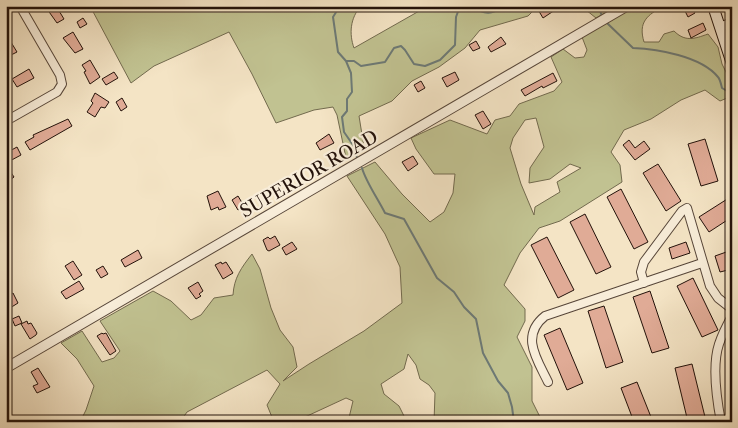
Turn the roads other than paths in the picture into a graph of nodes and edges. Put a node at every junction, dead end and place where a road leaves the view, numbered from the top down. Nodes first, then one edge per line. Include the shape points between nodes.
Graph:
1 (20, 6) edge
2 (626, 6) edge
3 (713, 6) edge
4 (732, 22) edge
5 (720, 27) junction
6 (732, 64) edge
7 (6, 121) edge
8 (702, 263) junction
9 (644, 283) junction
10 (732, 309) edge
11 (732, 316) edge
12 (6, 368) edge
13 (548, 382) dead end
14 (721, 422) edge

1 - 7 street via 62,84 57,92
2 - 12 street, SUPERIOR ROAD
3 - 5 main road
4 - 5 street
5 - 6 main road
8 - 9 street
8 - 9 street via 687,208 643,263
8 - 10 street via 712,291
9 - 13 street via 548,314 538,322 532,333 532,342
11 - 14 street via 717,353 716,392

